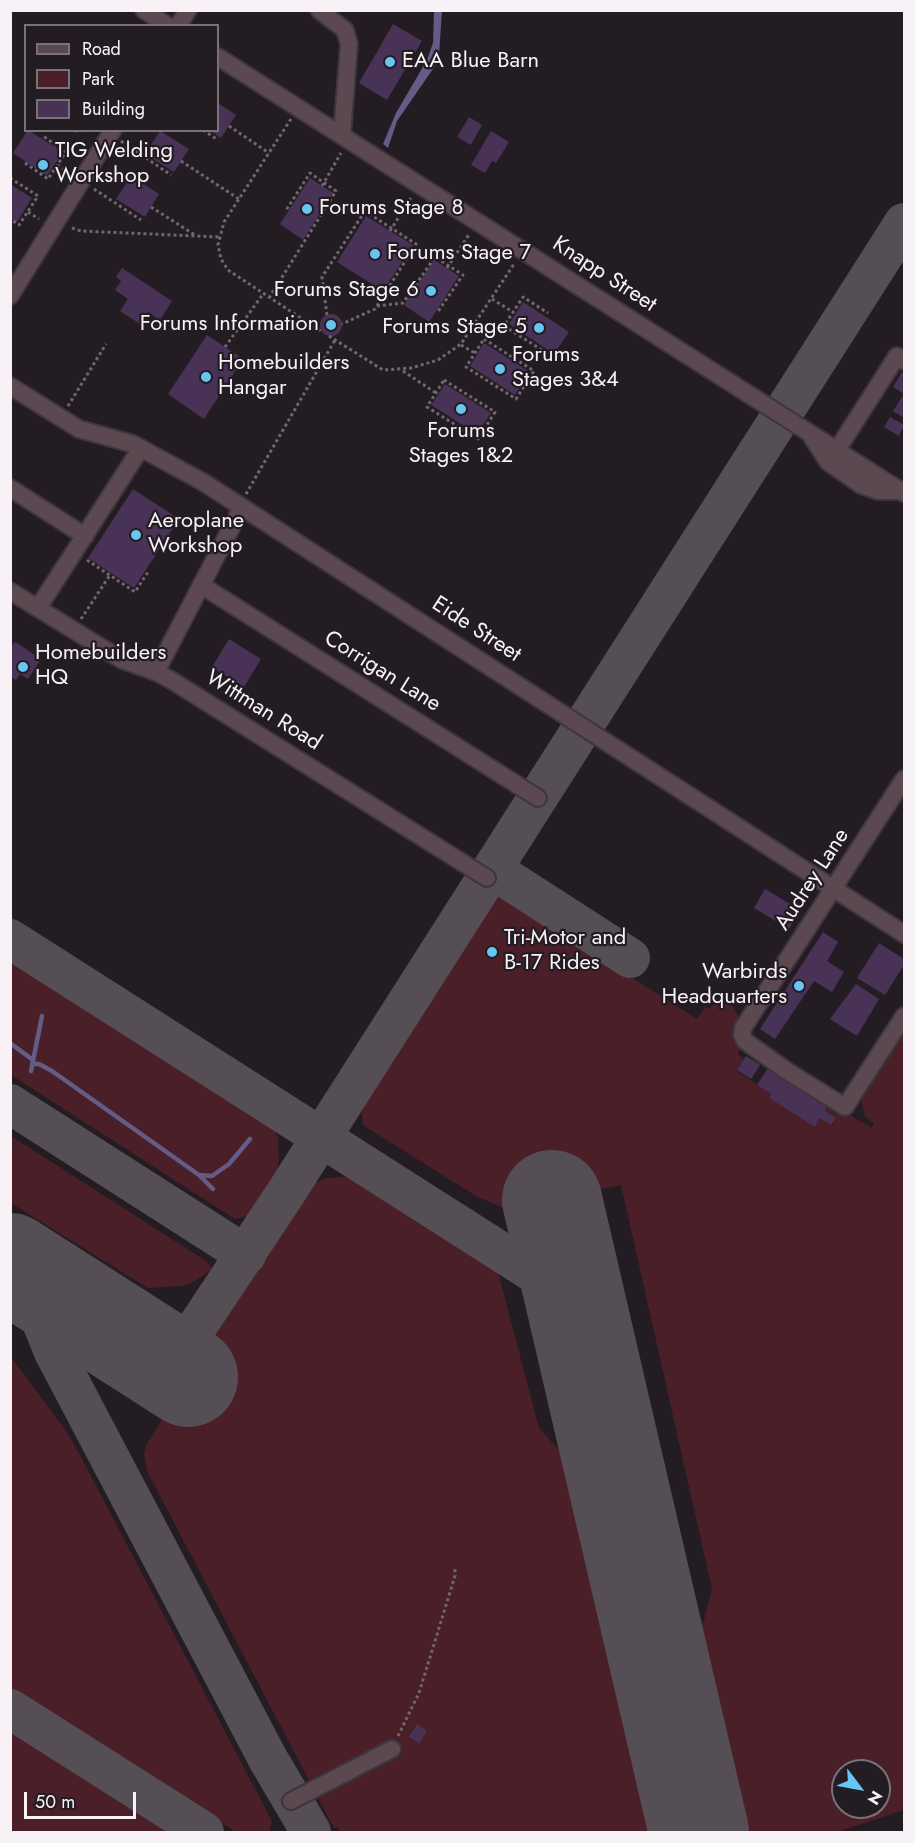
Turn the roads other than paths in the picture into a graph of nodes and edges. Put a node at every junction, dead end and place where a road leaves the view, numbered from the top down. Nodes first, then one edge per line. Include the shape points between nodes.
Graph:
1 (144, 10) edge
2 (188, 10) edge
3 (319, 10) edge
4 (165, 24) edge
5 (178, 24) edge
6 (219, 58) edge
7 (112, 132) edge
8 (346, 137) junction
9 (10, 296) edge
10 (904, 361) edge
11 (10, 386) edge
12 (810, 433) junction
13 (141, 448) junction
14 (837, 450) junction
15 (10, 488) edge
16 (903, 492) edge
17 (242, 507) junction
18 (85, 536) junction
19 (201, 585) junction
20 (10, 591) edge
21 (38, 608) junction
22 (156, 672) junction
23 (904, 779) edge
24 (538, 798) dead end
25 (487, 878) dead end
26 (835, 889) junction
27 (904, 934) edge
28 (904, 1016) edge
29 (392, 1749) road end
30 (291, 1801) dead end

1 - 4 lane
2 - 5 lane
3 - 8 lane via 345,30 348,44
6 - 8 lane, Knapp Street
7 - 9 lane
8 - 12 lane, Knapp Street
10 - 14 lane via 897,356
11 - 13 lane, Eide Street via 79,429
12 - 14 lane, Knapp Street
12 - 16 lane via 828,462 861,485 878,491
13 - 17 lane, Eide Street
13 - 18 lane
14 - 16 lane, Knapp Street
15 - 18 lane
17 - 19 lane
17 - 26 lane, Eide Street
18 - 21 lane
19 - 22 lane
19 - 24 lane, Corrigan Lane
20 - 21 lane, Wittman Road
21 - 22 lane, Wittman Road via 122,660
22 - 25 lane, Wittman Road
23 - 26 lane, Audrey Lane
26 - 27 lane, Eide Street
26 - 28 lane, Audrey Lane via 743,1028 743,1038 845,1107
29 - 30 lane

